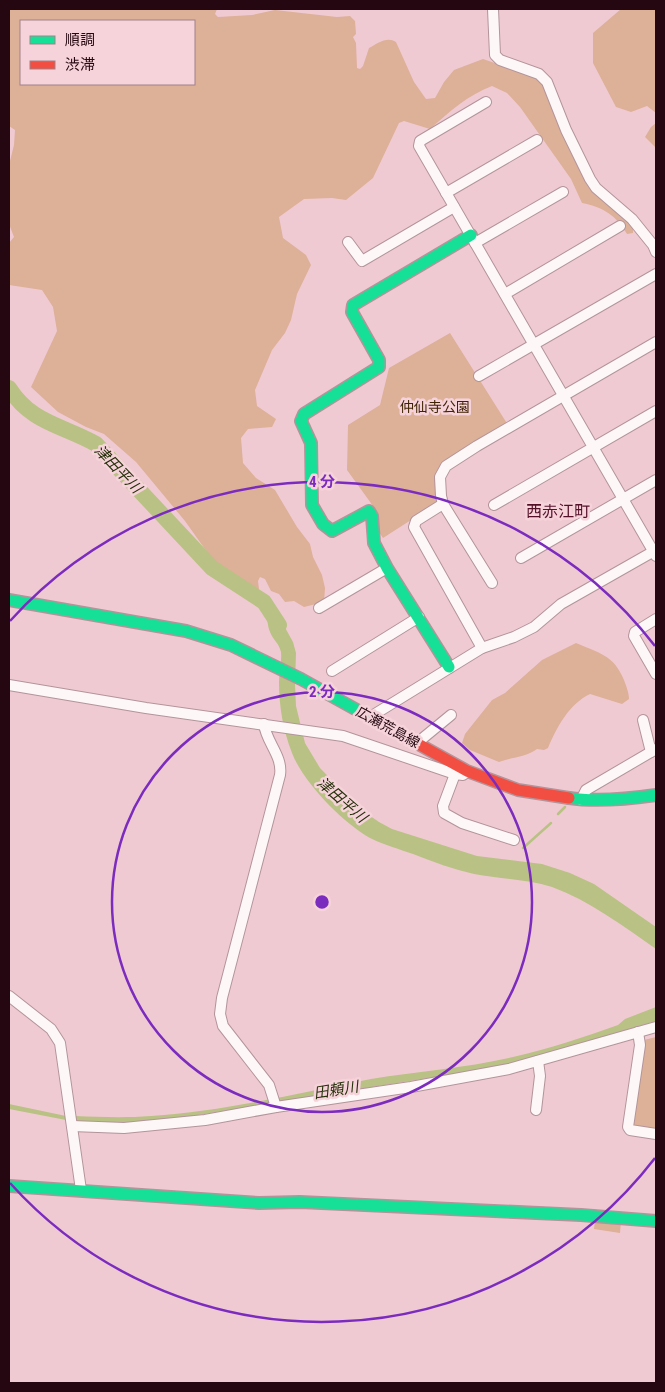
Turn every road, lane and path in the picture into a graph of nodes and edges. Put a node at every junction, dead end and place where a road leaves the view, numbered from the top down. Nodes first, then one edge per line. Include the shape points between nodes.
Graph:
1 (493, 9) edge
2 (486, 102) dead end
3 (537, 140) dead end
4 (563, 192) dead end
5 (446, 193) junction
6 (454, 207) junction
7 (620, 226) dead end
8 (473, 239) junction
9 (348, 242) dead end
10 (656, 252) edge
11 (656, 274) edge
12 (505, 294) junction
13 (656, 342) edge
14 (534, 345) junction
15 (479, 376) dead end
16 (563, 396) junction
17 (656, 411) edge
18 (594, 446) junction
19 (656, 480) edge
20 (624, 498) junction
21 (443, 504) junction
22 (494, 505) dead end
23 (655, 552) edge
24 (521, 558) dead end
25 (388, 568) junction
26 (492, 583) dead end
27 (9, 600) edge
28 (319, 608) dead end
29 (419, 617) junction
30 (656, 619) edge
31 (482, 648) junction
32 (449, 667) junction
33 (332, 670) dead end
34 (656, 674) edge
35 (9, 685) edge
36 (451, 715) dead end
37 (370, 717) junction
38 (642, 720) dead end
39 (264, 724) junction
40 (417, 743) junction
41 (654, 750) edge
42 (467, 770) junction
43 (455, 774) junction
44 (656, 794) edge
45 (581, 800) junction
46 (514, 840) dead end
47 (9, 996) edge
48 (656, 1027) edge
49 (638, 1032) junction
50 (538, 1061) junction
51 (275, 1102) junction
52 (536, 1110) dead end
53 (72, 1125) junction
54 (656, 1134) edge
55 (9, 1186) edge
56 (80, 1190) junction
57 (656, 1221) edge

1 - 10 street via 497,58 539,74 547,82 590,179 632,219
2 - 5 street via 419,143
3 - 5 street
4 - 8 street
5 - 6 street
6 - 8 street
6 - 9 street via 362,261
7 - 12 street
8 - 12 street
8 - 25 street via 353,305 352,312 379,360 379,367 301,419 311,443 314,510 332,531 369,511 374,543
11 - 14 street
12 - 14 street
13 - 16 street
14 - 15 street
14 - 16 street
16 - 18 street
16 - 21 street via 446,466 440,476
17 - 18 street
18 - 20 street
18 - 22 street
19 - 20 street
20 - 23 street
20 - 24 street
21 - 26 street
21 - 31 street via 416,521 414,527
23 - 31 street via 561,604 534,627
25 - 28 street
25 - 29 street
27 - 37 street, 広瀬荒島線 via 186,631 232,645
29 - 32 street
29 - 33 street
30 - 34 street via 635,632 634,636
31 - 32 street
32 - 37 street
35 - 39 street
36 - 40 street
37 - 40 street, 広瀬荒島線
38 - 41 street
39 - 43 street via 343,736
39 - 51 street via 280,762 280,776 220,1014 223,1026 269,1085
40 - 42 street, 広瀬荒島線
41 - 45 street via 586,790
42 - 43 street via 463,775
42 - 45 street, 広瀬荒島線 via 518,790
43 - 46 street via 443,806 444,813
44 - 45 street, 広瀬荒島線
47 - 53 street via 51,1029 60,1043
48 - 49 street
49 - 50 street
49 - 54 street via 640,1045 628,1127
50 - 51 street via 411,1087
50 - 52 street via 540,1076
51 - 53 street via 205,1120 161,1125 124,1128
53 - 56 street
55 - 56 street
56 - 57 street via 249,1202 581,1214

